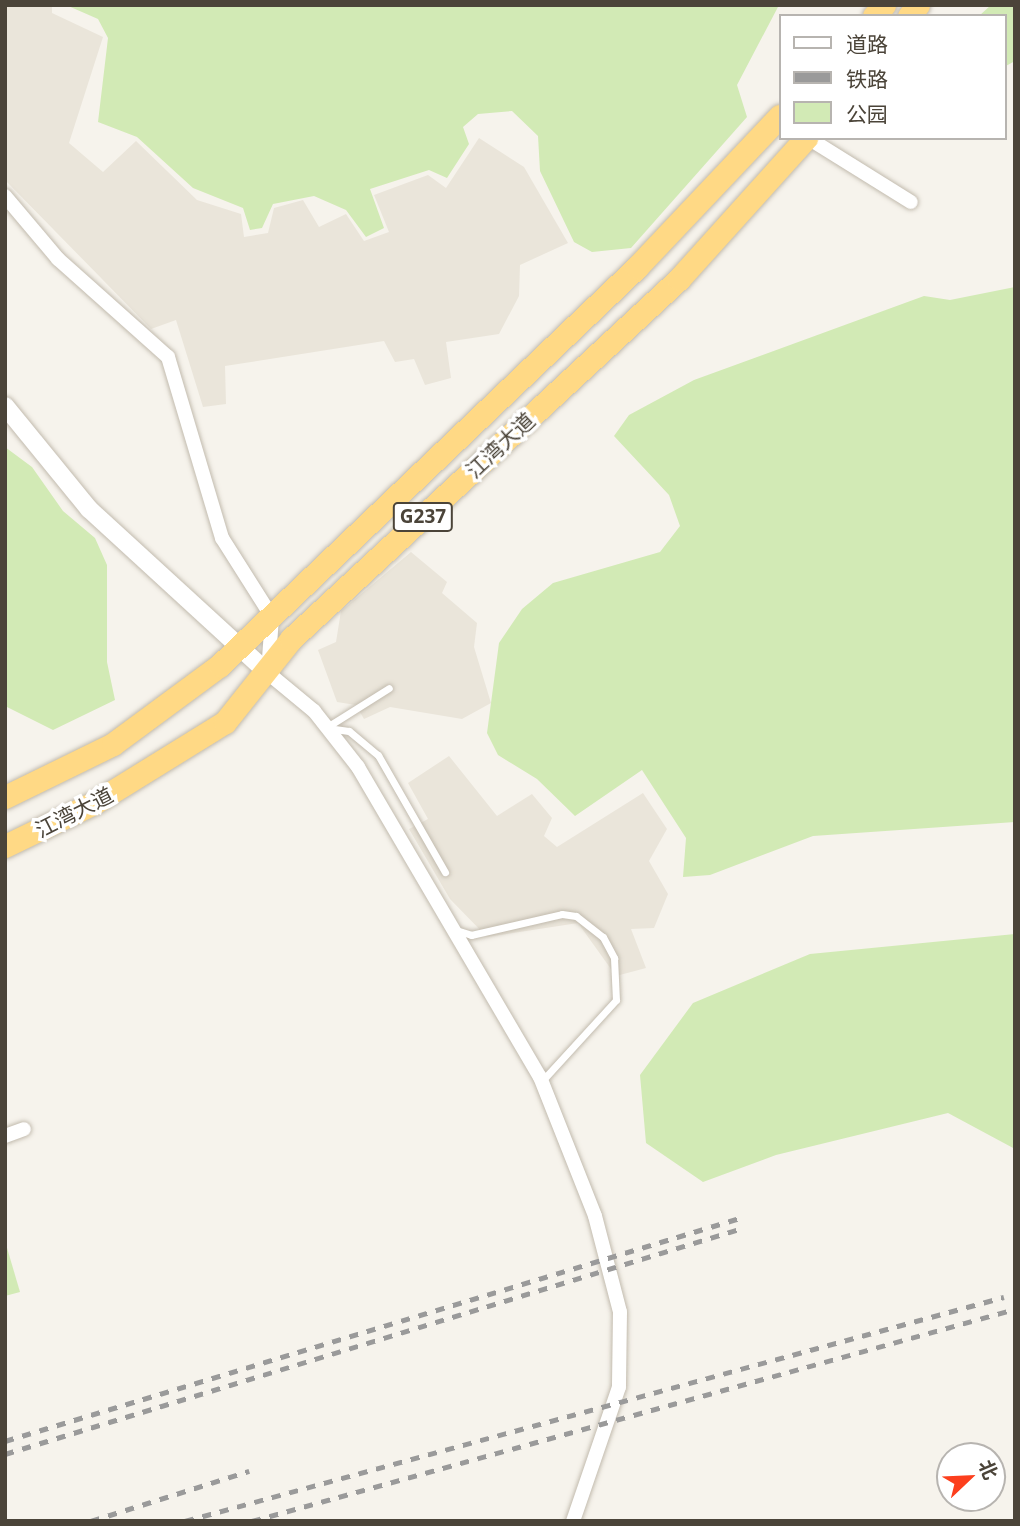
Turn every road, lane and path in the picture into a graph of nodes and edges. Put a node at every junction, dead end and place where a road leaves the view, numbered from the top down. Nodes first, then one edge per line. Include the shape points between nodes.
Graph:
1 (778, 118) edge
2 (805, 140) edge
3 (810, 140) edge
4 (5, 196) edge
5 (911, 202) dead end
6 (5, 406) edge
7 (272, 617) junction
8 (239, 648) junction
9 (268, 673) junction
10 (388, 688) dead end
11 (327, 728) junction
12 (5, 797) edge
13 (5, 846) edge
14 (445, 872) dead end
15 (453, 929) junction
16 (541, 1082) junction
17 (24, 1129) dead end
18 (5, 1136) edge
19 (573, 1521) edge

1 - 7 highway, 江湾大道 / G237 via 637,267
2 - 9 highway, 江湾大道 / G237 via 679,279 291,639
3 - 5 street
4 - 7 street via 58,259 168,357 222,538
6 - 8 street via 89,509
7 - 8 highway, 江湾大道 / G237
7 - 9 street
8 - 9 street
8 - 12 highway, 江湾大道 / G237 via 113,744
9 - 11 street
9 - 13 highway, 江湾大道 / G237 via 225,722 188,748
10 - 11 lane
11 - 14 lane via 349,731 378,755
11 - 15 street via 358,767
15 - 16 street
15 - 16 lane via 471,935 562,914 576,916 603,937 614,958 616,1000
16 - 19 street via 595,1216 621,1322 619,1387
17 - 18 street

